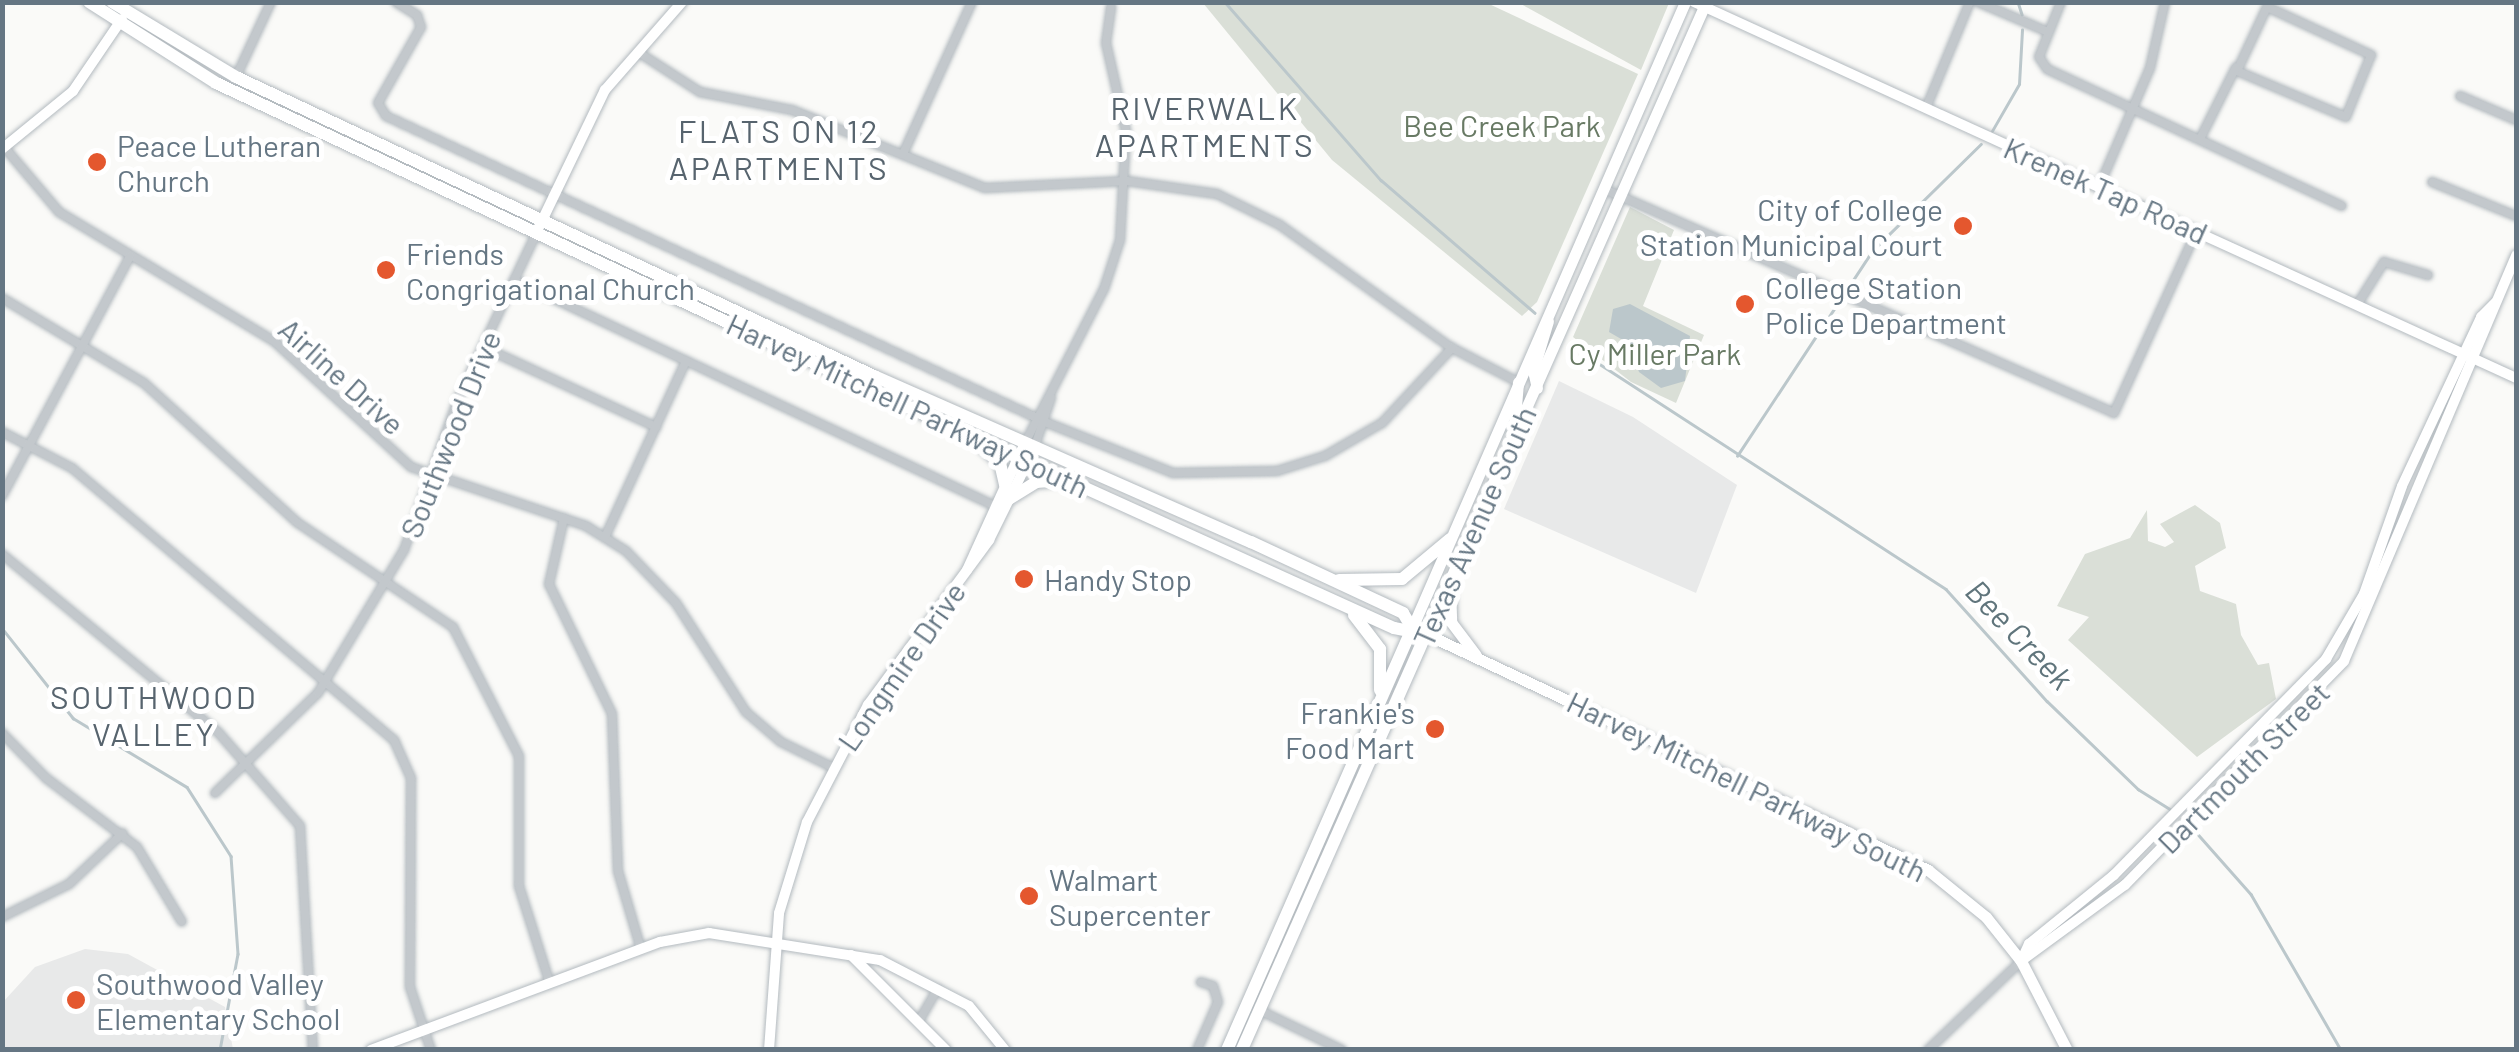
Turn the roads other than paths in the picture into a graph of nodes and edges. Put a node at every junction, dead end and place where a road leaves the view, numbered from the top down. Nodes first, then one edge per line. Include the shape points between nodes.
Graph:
1 (90, 2) edge
2 (112, 2) edge
3 (272, 2) edge
4 (396, 2) edge
5 (682, 2) edge
6 (972, 2) edge
7 (1685, 2) edge
8 (1974, 2) edge
9 (2062, 2) edge
10 (2165, 2) edge
11 (1701, 4) edge
12 (1111, 6) dead end
13 (123, 18) junction
14 (2048, 32) junction
15 (638, 52) junction
16 (2236, 66) junction
17 (236, 77) junction
18 (2460, 96) dead end
19 (1926, 108) junction
20 (2133, 108) junction
21 (2516, 120) edge
22 (2200, 139) junction
23 (4, 148) edge
24 (903, 154) junction
25 (1127, 181) junction
26 (2432, 182) dead end
27 (2098, 187) junction
28 (1604, 189) junction
29 (555, 194) junction
30 (1622, 197) junction
31 (2342, 206) dead end
32 (2516, 216) edge
33 (539, 228) junction
34 (2198, 230) junction
35 (2516, 254) edge
36 (130, 256) junction
37 (2428, 275) dead end
38 (514, 280) junction
39 (2, 298) edge
40 (2495, 303) junction
41 (2357, 306) junction
42 (1548, 316) junction
43 (79, 344) junction
44 (483, 347) junction
45 (1452, 348) junction
46 (2463, 354) junction
47 (2477, 360) junction
48 (686, 361) junction
49 (2516, 378) edge
50 (1518, 382) junction
51 (1537, 388) junction
52 (1042, 420) junction
53 (656, 427) junction
54 (2, 432) edge
55 (964, 433) junction
56 (1513, 443) junction
57 (30, 445) junction
58 (1026, 453) junction
59 (432, 474) junction
60 (1075, 482) junction
61 (1007, 492) junction
62 (2, 496) edge
63 (996, 506) junction
64 (564, 518) junction
65 (605, 537) junction
66 (1450, 539) junction
67 (2, 554) edge
68 (967, 571) junction
69 (386, 578) junction
70 (1329, 579) junction
71 (1451, 580) junction
72 (1340, 604) junction
73 (1412, 628) junction
74 (1426, 634) junction
75 (1478, 658) junction
76 (326, 680) junction
77 (1377, 707) junction
78 (2, 733) edge
79 (247, 762) junction
80 (832, 767) junction
81 (215, 793) dead end
82 (124, 833) junction
83 (2, 917) edge
84 (182, 922) dead end
85 (775, 942) junction
86 (641, 949) junction
87 (850, 954) junction
88 (2021, 961) junction
89 (1201, 982) dead end
90 (550, 984) junction
91 (938, 988) junction
92 (1259, 1010) junction
93 (918, 1021) junction
94 (422, 1031) junction
95 (313, 1050) edge
96 (371, 1050) edge
97 (431, 1050) edge
98 (769, 1050) edge
99 (946, 1050) edge
100 (1004, 1050) edge
101 (1198, 1050) edge
102 (1226, 1050) edge
103 (1242, 1050) edge
104 (1342, 1050) edge
105 (1928, 1050) edge
106 (2067, 1050) edge

1 - 13 highway, Harvey Mitchell Parkway South
2 - 13 highway, Harvey Mitchell Parkway South
3 - 17 street
4 - 29 street via 417,15 421,28 377,107
5 - 15 street, Southwood Drive
6 - 24 street
7 - 28 main road, Texas Avenue South
8 - 14 street
8 - 19 street
9 - 14 street
10 - 20 street
11 - 19 street, Krenek Tap Road
11 - 30 main road, Texas Avenue South
12 - 25 street, Longmire Drive via 1106,43 1124,116
13 - 17 highway, Harvey Mitchell Parkway South
13 - 23 street via 73,91
13 - 33 highway, Harvey Mitchell Parkway South via 216,83
14 - 20 street via 2040,64
15 - 24 street via 700,92 792,110
15 - 29 street, Southwood Drive via 594,108
16 - 16 street via 2346,117 2374,65 2364,46 2267,7
16 - 22 street
17 - 33 highway, Harvey Mitchell Parkway South
18 - 21 street
19 - 27 street, Krenek Tap Road
20 - 22 street
20 - 27 street
22 - 31 street
23 - 36 street, Airline Drive via 43,199
24 - 25 street via 1011,192
25 - 45 street via 1246,206
25 - 52 street, Longmire Drive via 1114,264
26 - 32 street
27 - 34 street, Krenek Tap Road
28 - 30 street
28 - 42 main road, Texas Avenue South
29 - 33 street, Southwood Drive
29 - 52 street
30 - 34 street via 2114,413
30 - 51 main road, Texas Avenue South
33 - 38 street, Southwood Drive
33 - 55 highway, Harvey Mitchell Parkway South
33 - 58 highway, Harvey Mitchell Parkway South
34 - 41 street, Krenek Tap Road
35 - 40 street, Dartmouth Street
36 - 43 street
36 - 59 street, Airline Drive via 274,341 400,458
37 - 41 street via 2384,262
38 - 44 street, Southwood Drive
38 - 48 street
39 - 43 street
40 - 46 street, Dartmouth Street
40 - 47 street, Dartmouth Street
41 - 46 street, Krenek Tap Road
42 - 50 main road, Texas Avenue South
42 - 51 main road via 1533,371
43 - 57 street
43 - 69 street via 144,382 298,523
44 - 53 street
44 - 59 street, Southwood Drive
45 - 50 street
45 - 52 street via 1382,423 1325,456 1277,471 1173,473
46 - 47 street, Krenek Tap Road
46 - 88 street, Dartmouth Street via 2353,616 2311,678 2142,846 2029,944
47 - 49 street, Krenek Tap Road
47 - 88 street, Dartmouth Street via 2366,625 2316,699 2102,906
48 - 53 street
48 - 63 street
50 - 56 main road
50 - 66 main road, Texas Avenue South
51 - 56 main road, Texas Avenue South
52 - 58 street, Longmire Drive
53 - 65 street
54 - 57 street
55 - 58 highway, Harvey Mitchell Parkway South
55 - 61 highway via 995,457
56 - 71 main road, Texas Avenue South
57 - 62 street
57 - 76 street via 72,468
58 - 60 highway, Harvey Mitchell Parkway South
58 - 61 street, Longmire Drive
58 - 70 highway, Harvey Mitchell Parkway South
59 - 64 street, Airline Drive
59 - 69 street, Southwood Drive
60 - 61 highway via 1046,479
60 - 72 highway, Harvey Mitchell Parkway South
61 - 63 street, Longmire Drive
61 - 68 street, Longmire Drive
63 - 68 street, Longmire Drive
64 - 65 street, Airline Drive
64 - 86 street via 549,584 612,714 618,871
65 - 80 street, Airline Drive via 665,588 746,712 780,742
66 - 70 highway via 1402,579
66 - 73 main road, Texas Avenue South
67 - 79 street via 50,587
68 - 80 street, Longmire Drive
69 - 76 street, Southwood Drive
69 - 90 street via 454,627 514,739 520,896
70 - 73 highway, Harvey Mitchell Parkway South via 1403,614
71 - 74 main road, Texas Avenue South
71 - 75 main road via 1451,622
72 - 73 highway, Harvey Mitchell Parkway South via 1396,630
72 - 77 highway via 1380,650
73 - 74 highway, Harvey Mitchell Parkway South
73 - 77 highway, Texas Avenue South
74 - 75 main road, Harvey Mitchell Parkway South
74 - 92 highway, Texas Avenue South
75 - 88 main road, Harvey Mitchell Parkway South via 1903,854 1960,893
76 - 79 street, Southwood Drive
76 - 94 street via 380,724 411,778 410,987
77 - 102 highway, Texas Avenue South
78 - 82 street via 46,778
79 - 81 street, Southwood Drive
79 - 95 street via 304,838
80 - 85 street, Longmire Drive via 790,872
82 - 83 street via 69,884
82 - 84 street via 160,878
85 - 86 street via 709,933
85 - 87 street
85 - 98 street, Longmire Drive
86 - 90 street
87 - 91 street via 880,960
87 - 93 street
88 - 105 street, Dartmouth Street
88 - 106 main road, Harvey Mitchell Parkway South
89 - 101 street via 1213,986 1218,1002
90 - 94 street
91 - 93 street
91 - 100 street via 978,1013
92 - 103 highway, Texas Avenue South
92 - 104 street
93 - 99 street
94 - 96 street
94 - 97 street

